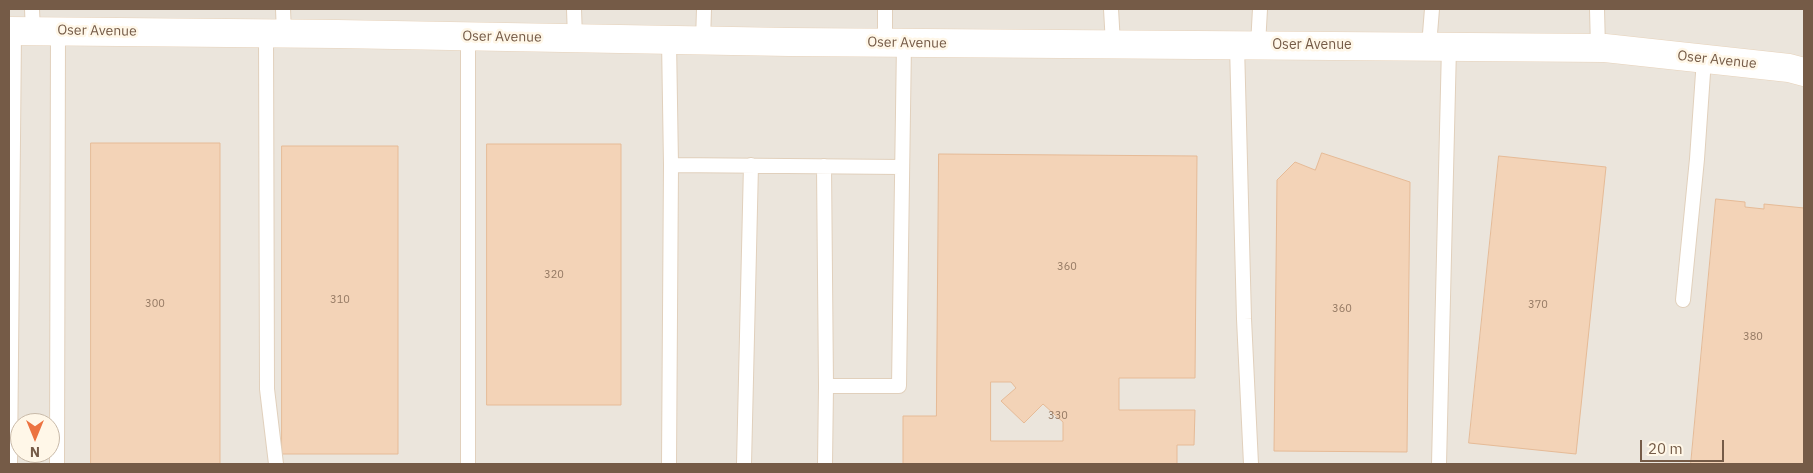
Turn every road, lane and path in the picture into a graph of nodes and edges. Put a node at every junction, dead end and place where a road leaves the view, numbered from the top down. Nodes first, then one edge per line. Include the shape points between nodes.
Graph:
1 (574, 9) edge
2 (704, 9) edge
3 (885, 9) edge
4 (1111, 9) edge
5 (1260, 9) edge
6 (1432, 9) edge
7 (1597, 9) edge
8 (278, 25) edge
9 (29, 26) edge
10 (468, 36) junction
11 (575, 38) junction
12 (669, 40) junction
13 (703, 40) junction
14 (894, 43) junction
15 (1113, 44) junction
16 (1247, 45) junction
17 (1439, 46) junction
18 (1598, 48) junction
19 (1704, 59) junction
20 (1804, 72) edge
21 (671, 165) junction
22 (751, 165) junction
23 (824, 166) junction
24 (902, 167) junction
25 (1683, 300) dead end
26 (826, 386) junction
27 (10, 464) edge
28 (57, 464) edge
29 (276, 464) edge
30 (468, 464) edge
31 (669, 464) edge
32 (744, 464) edge
33 (825, 464) edge
34 (1251, 464) edge
35 (1439, 464) edge

1 - 11 lane
2 - 13 lane
3 - 14 lane
4 - 15 lane
5 - 16 lane
6 - 17 lane
7 - 18 lane
8 - 9 street, Oser Avenue
8 - 10 street, Oser Avenue
8 - 29 lane via 267,389
9 - 27 lane
9 - 28 lane via 56,206
10 - 11 street, Oser Avenue
10 - 30 lane
11 - 12 street, Oser Avenue
12 - 13 street, Oser Avenue
12 - 21 lane
13 - 14 street, Oser Avenue
14 - 15 street, Oser Avenue
14 - 24 lane
15 - 16 street, Oser Avenue
16 - 17 street, Oser Avenue
16 - 34 lane via 1244,319
17 - 18 street, Oser Avenue
17 - 35 lane
18 - 19 street, Oser Avenue
19 - 20 street, Oser Avenue
19 - 25 lane
21 - 22 lane
21 - 31 lane
22 - 23 lane
22 - 32 lane
23 - 24 lane
23 - 26 lane
24 - 26 lane via 899,386
26 - 33 lane

